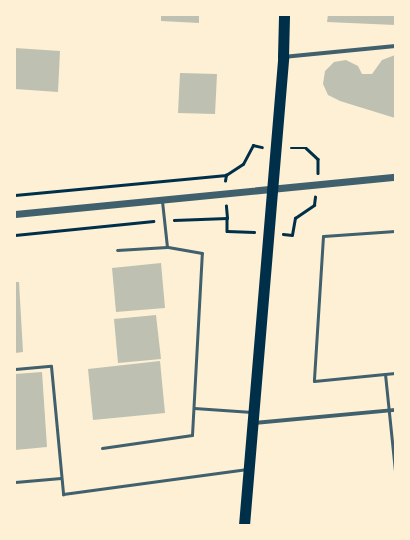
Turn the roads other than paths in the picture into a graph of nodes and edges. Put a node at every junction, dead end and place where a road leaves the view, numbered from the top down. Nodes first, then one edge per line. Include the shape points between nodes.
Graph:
1 (284, 15) edge
2 (395, 46) edge
3 (283, 57) junction
4 (395, 177) edge
5 (272, 190) junction
6 (162, 199) junction
7 (15, 214) edge
8 (395, 231) edge
9 (167, 247) junction
10 (117, 250) dead end
11 (15, 369) edge
12 (395, 373) edge
13 (385, 374) junction
14 (194, 408) junction
15 (389, 410) junction
16 (395, 410) edge
17 (253, 418) junction
18 (102, 448) dead end
19 (249, 468) junction
20 (395, 470) edge
21 (61, 478) junction
22 (15, 482) edge
23 (244, 525) edge

1 - 3 highway
2 - 3 street
3 - 5 highway
4 - 5 street
5 - 6 street
5 - 17 highway
6 - 7 street
6 - 9 lane
8 - 13 lane via 323,236 314,380
9 - 10 lane
9 - 14 lane via 202,253
11 - 21 lane via 51,366
12 - 13 lane
13 - 15 lane
14 - 17 lane
14 - 18 lane via 192,435
15 - 16 street
15 - 17 street
15 - 20 lane
17 - 19 highway
19 - 21 lane via 63,494
19 - 23 highway
21 - 22 lane

